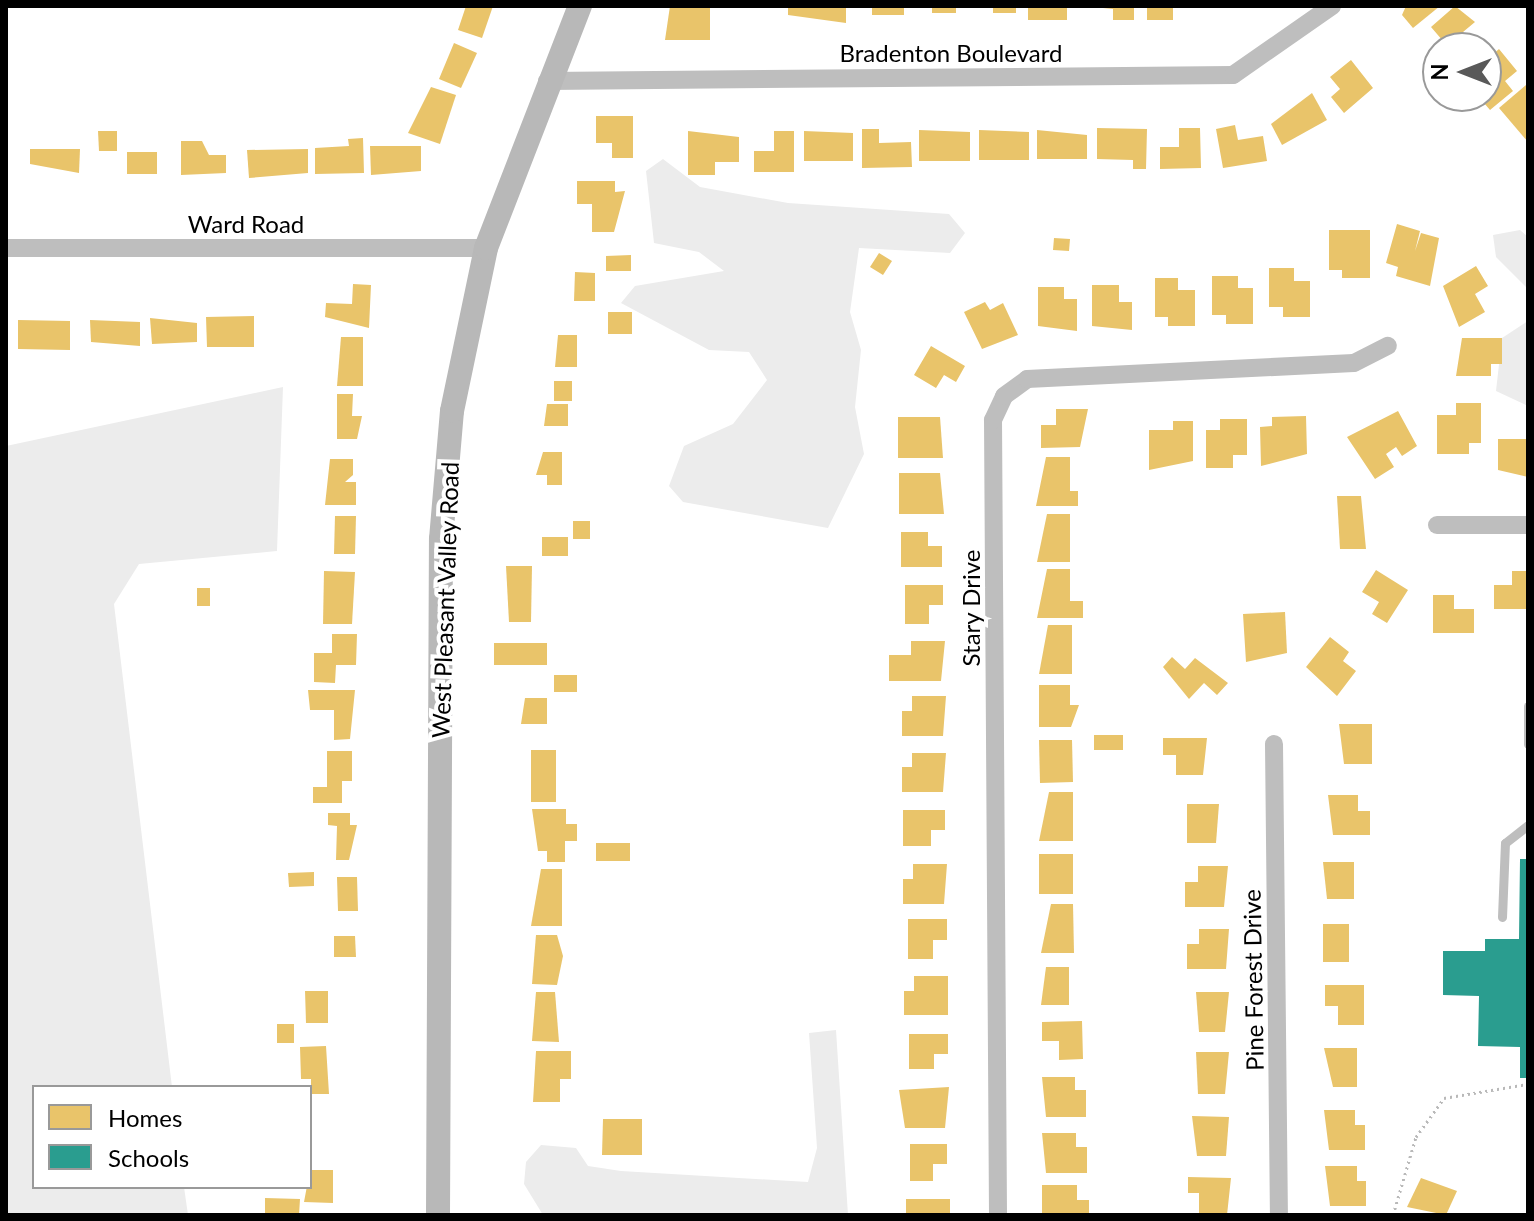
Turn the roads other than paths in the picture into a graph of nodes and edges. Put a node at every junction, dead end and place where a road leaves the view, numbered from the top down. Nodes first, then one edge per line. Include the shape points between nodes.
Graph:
1 (580, 6) edge
2 (1332, 6) edge
3 (547, 81) junction
4 (6, 248) edge
5 (486, 248) junction
6 (1388, 346) dead end
7 (1437, 525) dead end
8 (1528, 525) edge
9 (1528, 706) edge
10 (1274, 744) dead end
11 (1528, 744) edge
12 (1528, 825) edge
13 (1502, 917) dead end
14 (438, 1215) edge
15 (998, 1215) edge
16 (1279, 1215) edge

1 - 3 main road, West Pleasant Valley Road
2 - 3 street, Bradenton Boulevard via 1233,75
3 - 5 main road, West Pleasant Valley Road
4 - 5 street, Ward Road
5 - 14 main road, West Pleasant Valley Road via 452,411 441,539
6 - 15 street, Stary Drive via 1354,363 1027,379 1004,396 993,420
7 - 8 street
9 - 11 lane
10 - 16 street, Pine Forest Drive
12 - 13 lane via 1505,843

